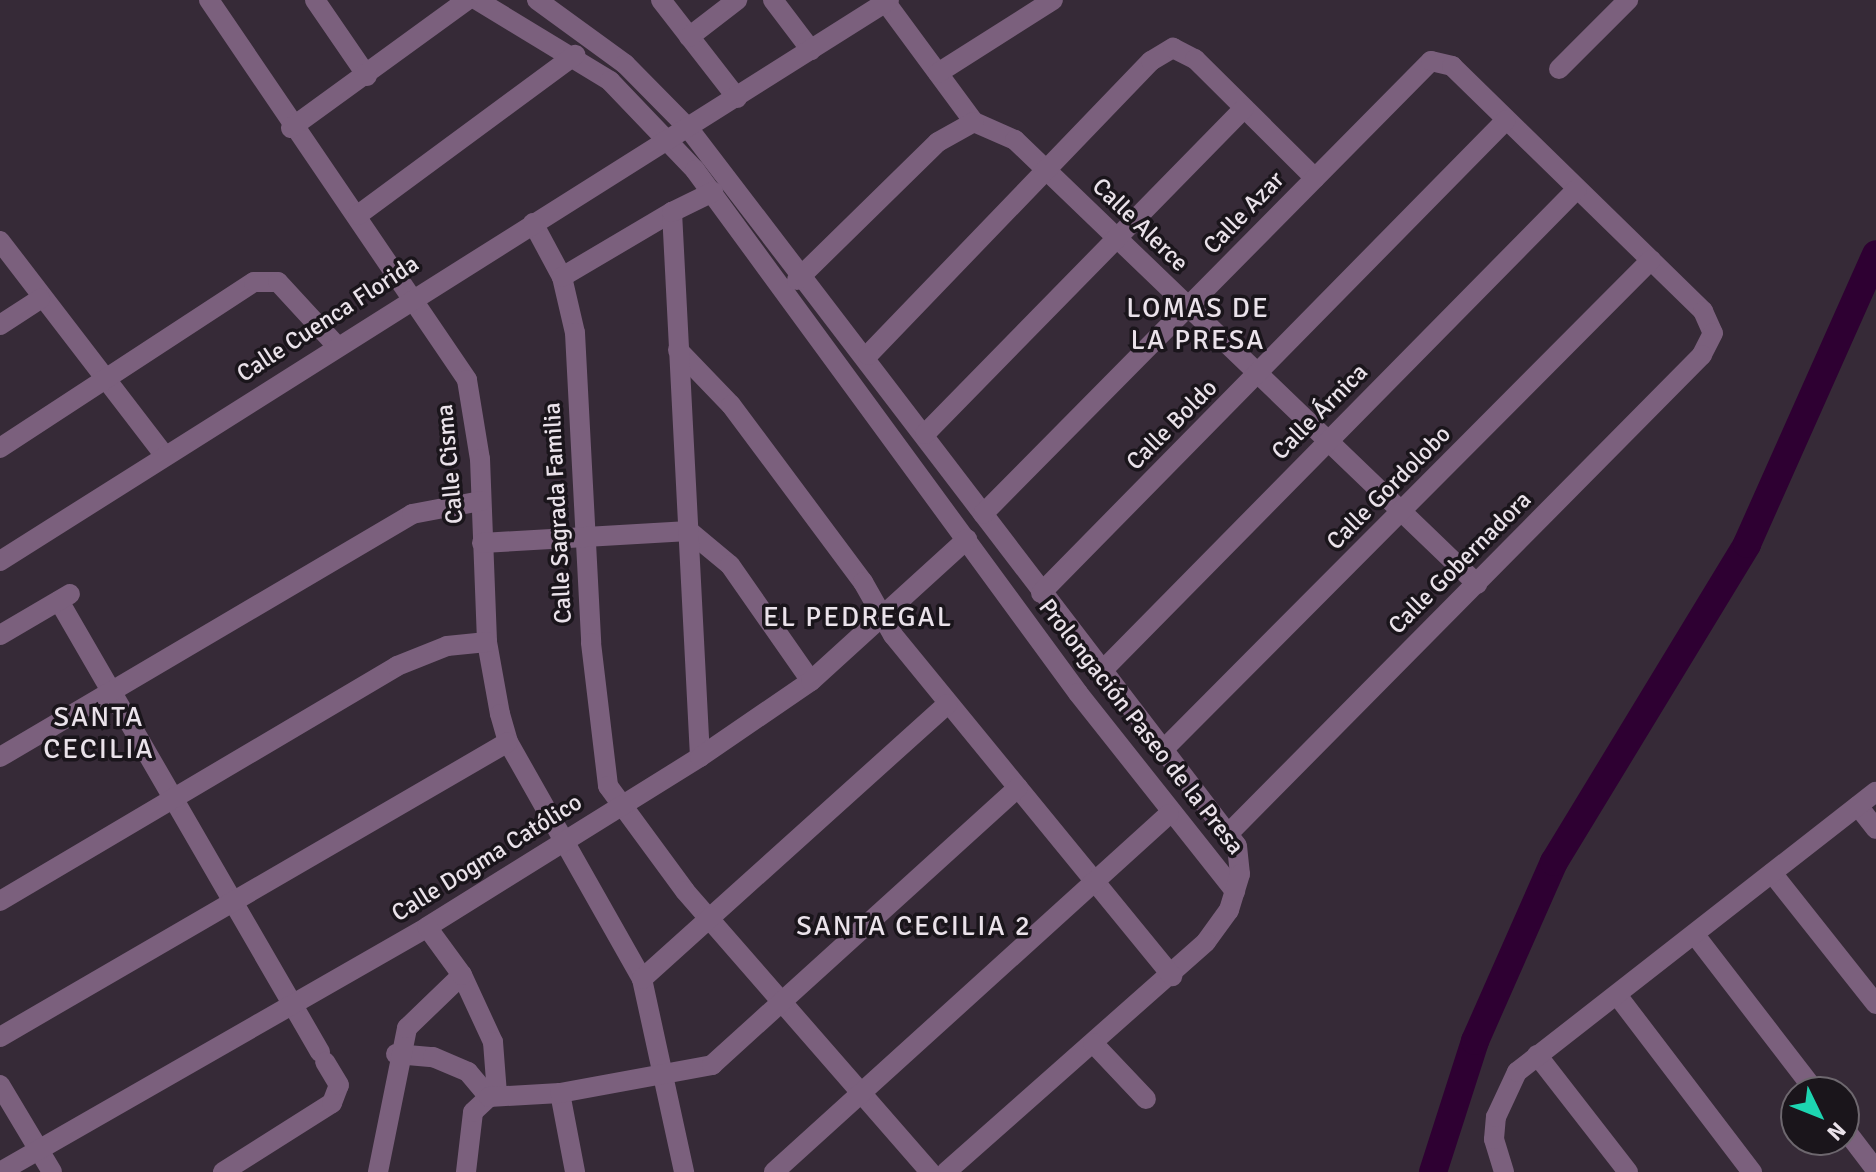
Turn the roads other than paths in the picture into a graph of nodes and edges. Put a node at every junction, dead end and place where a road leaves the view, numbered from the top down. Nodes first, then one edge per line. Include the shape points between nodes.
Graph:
1 (209, 0) edge
2 (315, 0) edge
3 (467, 0) edge
4 (477, 0) edge
5 (537, 0) edge
6 (661, 0) edge
7 (737, 0) edge
8 (773, 0) edge
9 (1053, 0) edge
10 (1628, 0) edge
11 (886, 1) edge
12 (689, 37) junction
13 (811, 50) junction
14 (575, 55) junction
15 (1559, 69) dead end
16 (938, 73) junction
17 (367, 76) junction
18 (737, 98) junction
19 (1244, 108) junction
20 (1506, 120) junction
21 (974, 122) junction
22 (291, 128) junction
23 (689, 129) junction
24 (669, 141) junction
25 (1044, 169) junction
26 (1315, 178) junction
27 (1577, 189) junction
28 (713, 192) junction
29 (672, 212) junction
30 (358, 215) junction
31 (533, 223) junction
32 (1115, 237) junction
33 (0, 241) edge
34 (1651, 260) junction
35 (805, 273) junction
36 (562, 277) junction
37 (785, 291) junction
38 (414, 294) junction
39 (40, 299) junction
40 (1188, 308) junction
41 (0, 325) edge
42 (335, 344) junction
43 (678, 350) junction
44 (868, 355) junction
45 (1257, 377) junction
46 (103, 381) junction
47 (925, 434) junction
48 (1327, 442) junction
49 (0, 448) edge
50 (165, 456) junction
51 (481, 501) junction
52 (1402, 513) junction
53 (983, 514) junction
54 (689, 531) junction
55 (586, 534) junction
56 (967, 539) junction
57 (482, 543) junction
58 (0, 561) edge
59 (1477, 584) junction
60 (1041, 593) junction
61 (883, 619) junction
62 (0, 635) edge
63 (487, 642) junction
64 (1101, 672) junction
65 (811, 681) junction
66 (110, 692) junction
67 (947, 704) junction
68 (508, 742) junction
69 (1162, 751) junction
70 (0, 757) edge
71 (700, 757) junction
72 (1018, 788) junction
73 (1876, 792) edge
74 (172, 799) junction
75 (618, 806) junction
76 (1858, 806) junction
77 (1169, 814) junction
78 (1876, 829) edge
79 (1229, 833) junction
80 (567, 840) junction
81 (1772, 873) junction
82 (1094, 878) junction
83 (1235, 891) junction
84 (0, 901) edge
85 (231, 902) junction
86 (713, 919) junction
87 (427, 927) junction
88 (1695, 935) junction
89 (462, 975) junction
90 (1172, 976) junction
91 (642, 979) junction
92 (1617, 995) junction
93 (786, 1003) junction
94 (1876, 1004) edge
95 (291, 1005) junction
96 (0, 1037) edge
97 (1093, 1043) junction
98 (396, 1054) junction
99 (1537, 1055) junction
100 (664, 1074) junction
101 (1804, 1076) edge
102 (0, 1085) edge
103 (560, 1093) junction
104 (493, 1095) junction
105 (863, 1096) junction
106 (1146, 1099) dead end
107 (40, 1149) junction
108 (1860, 1149) edge
109 (1876, 1170) edge
110 (0, 1172) edge
111 (52, 1172) edge
112 (223, 1172) edge
113 (378, 1172) edge
114 (466, 1172) edge
115 (575, 1172) edge
116 (684, 1172) edge
117 (774, 1172) edge
118 (930, 1172) edge
119 (946, 1172) edge
120 (1504, 1172) edge
121 (1628, 1172) edge
122 (1752, 1172) edge

1 - 22 street, Calle Cisma
2 - 17 street
3 - 17 street
4 - 14 street, Prolongación Paseo de la Presa
5 - 23 street, Prolongación Paseo de la Presa via 625,64
6 - 12 street
7 - 12 street
8 - 13 street
9 - 16 street
10 - 15 street
11 - 13 street, Calle Cuenca Florida
11 - 16 street
12 - 18 street
13 - 18 street, Calle Cuenca Florida
14 - 24 street, Prolongación Paseo de la Presa
14 - 30 street
16 - 21 street
17 - 22 street
18 - 23 street, Calle Cuenca Florida
19 - 25 street via 1183,49 1151,61
19 - 26 street
19 - 32 street
20 - 26 street, Calle Azar via 1445,61 1423,67
20 - 27 street
20 - 45 street, Calle Boldo
21 - 25 street, Calle Alerce via 1000,128
21 - 35 street via 938,142
22 - 30 street, Calle Cisma
23 - 24 street, Calle Cuenca Florida
23 - 35 street, Prolongación Paseo de la Presa
24 - 28 street, Prolongación Paseo de la Presa
24 - 31 street, Calle Cuenca Florida
25 - 32 street, Calle Alerce
25 - 44 street
26 - 40 street, Calle Azar
27 - 34 street
27 - 48 street, Calle Árnica
28 - 29 street
28 - 37 street, Prolongación Paseo de la Presa
29 - 36 street
29 - 43 street
30 - 38 street, Calle Cisma
31 - 36 street, Calle Sagrada Familia
31 - 38 street, Calle Cuenca Florida
32 - 40 street, Calle Alerce
32 - 47 street
33 - 39 street
34 - 52 street, Calle Gordolobo
34 - 59 street, Calle Gobernadora via 1710,321 1713,333 1702,355
35 - 37 street
35 - 44 street, Prolongación Paseo de la Presa
36 - 55 street, Calle Sagrada Familia via 575,333
37 - 56 street, Prolongación Paseo de la Presa
38 - 42 street, Calle Cuenca Florida
38 - 51 street, Calle Cisma via 467,380
39 - 41 street
39 - 46 street
40 - 45 street, Calle Alerce
40 - 53 street, Calle Azar
42 - 46 street via 290,292 266,279
42 - 50 street, Calle Cuenca Florida
43 - 54 street
43 - 61 street via 731,405
44 - 47 street, Prolongación Paseo de la Presa
45 - 48 street, Calle Alerce
45 - 60 street, Calle Boldo
46 - 49 street
46 - 50 street
47 - 53 street, Prolongación Paseo de la Presa
48 - 52 street, Calle Alerce
48 - 64 street, Calle Árnica
50 - 58 street, Calle Cuenca Florida
51 - 57 street, Calle Cisma
51 - 66 street via 412,514
52 - 59 street, Calle Alerce
52 - 69 street, Calle Gordolobo
53 - 60 street, Prolongación Paseo de la Presa
54 - 55 street
54 - 65 street via 730,565
54 - 71 street
55 - 57 street
55 - 75 street, Calle Sagrada Familia via 599,752
56 - 61 street, Calle Dogma Católico
56 - 77 street, Prolongación Paseo de la Presa
57 - 63 street, Calle Cisma
59 - 79 street, Calle Gobernadora
60 - 64 street, Prolongación Paseo de la Presa
61 - 65 street, Calle Dogma Católico
61 - 67 street
62 - 66 street via 64,597
63 - 68 street, Calle Cisma
63 - 74 street via 424,653
64 - 69 street, Prolongación Paseo de la Presa
65 - 71 street, Calle Dogma Católico
66 - 70 street
66 - 74 street
67 - 72 street
67 - 86 street
68 - 80 street, Calle Cisma
68 - 85 street
69 - 79 street, Prolongación Paseo de la Presa
71 - 75 street, Calle Dogma Católico
72 - 82 street
72 - 93 street
73 - 76 street
74 - 84 street
74 - 85 street
75 - 80 street, Calle Dogma Católico
75 - 86 street
76 - 78 street
76 - 81 street
77 - 82 street
77 - 83 street, Prolongación Paseo de la Presa
79 - 83 street, Prolongación Paseo de la Presa via 1241,860
80 - 87 street, Calle Dogma Católico
80 - 91 street, Calle Cisma
81 - 88 street
81 - 94 street
82 - 90 street
82 - 105 street
83 - 90 street via 1221,925
85 - 95 street
85 - 96 street
86 - 91 street
86 - 93 street
87 - 89 street
87 - 95 street, Calle Dogma Católico
88 - 92 street
88 - 101 street
89 - 98 street via 407,1028
89 - 104 street via 483,1008
90 - 97 street
91 - 100 street, Calle Cisma
92 - 99 street
92 - 122 street
93 - 100 street via 712,1065
93 - 105 street
95 - 107 street, Calle Dogma Católico
95 - 112 street via 339,1085 332,1103
97 - 106 street
97 - 119 street
98 - 104 street via 433,1057 468,1072
98 - 113 street
99 - 120 street via 1510,1080 1496,1117 1494,1139
99 - 121 street
100 - 103 street
100 - 116 street, Calle Cisma
102 - 107 street
103 - 104 street
103 - 115 street
104 - 114 street via 473,1112
105 - 117 street
105 - 118 street
107 - 110 street, Calle Dogma Católico
107 - 111 street
108 - 109 street

